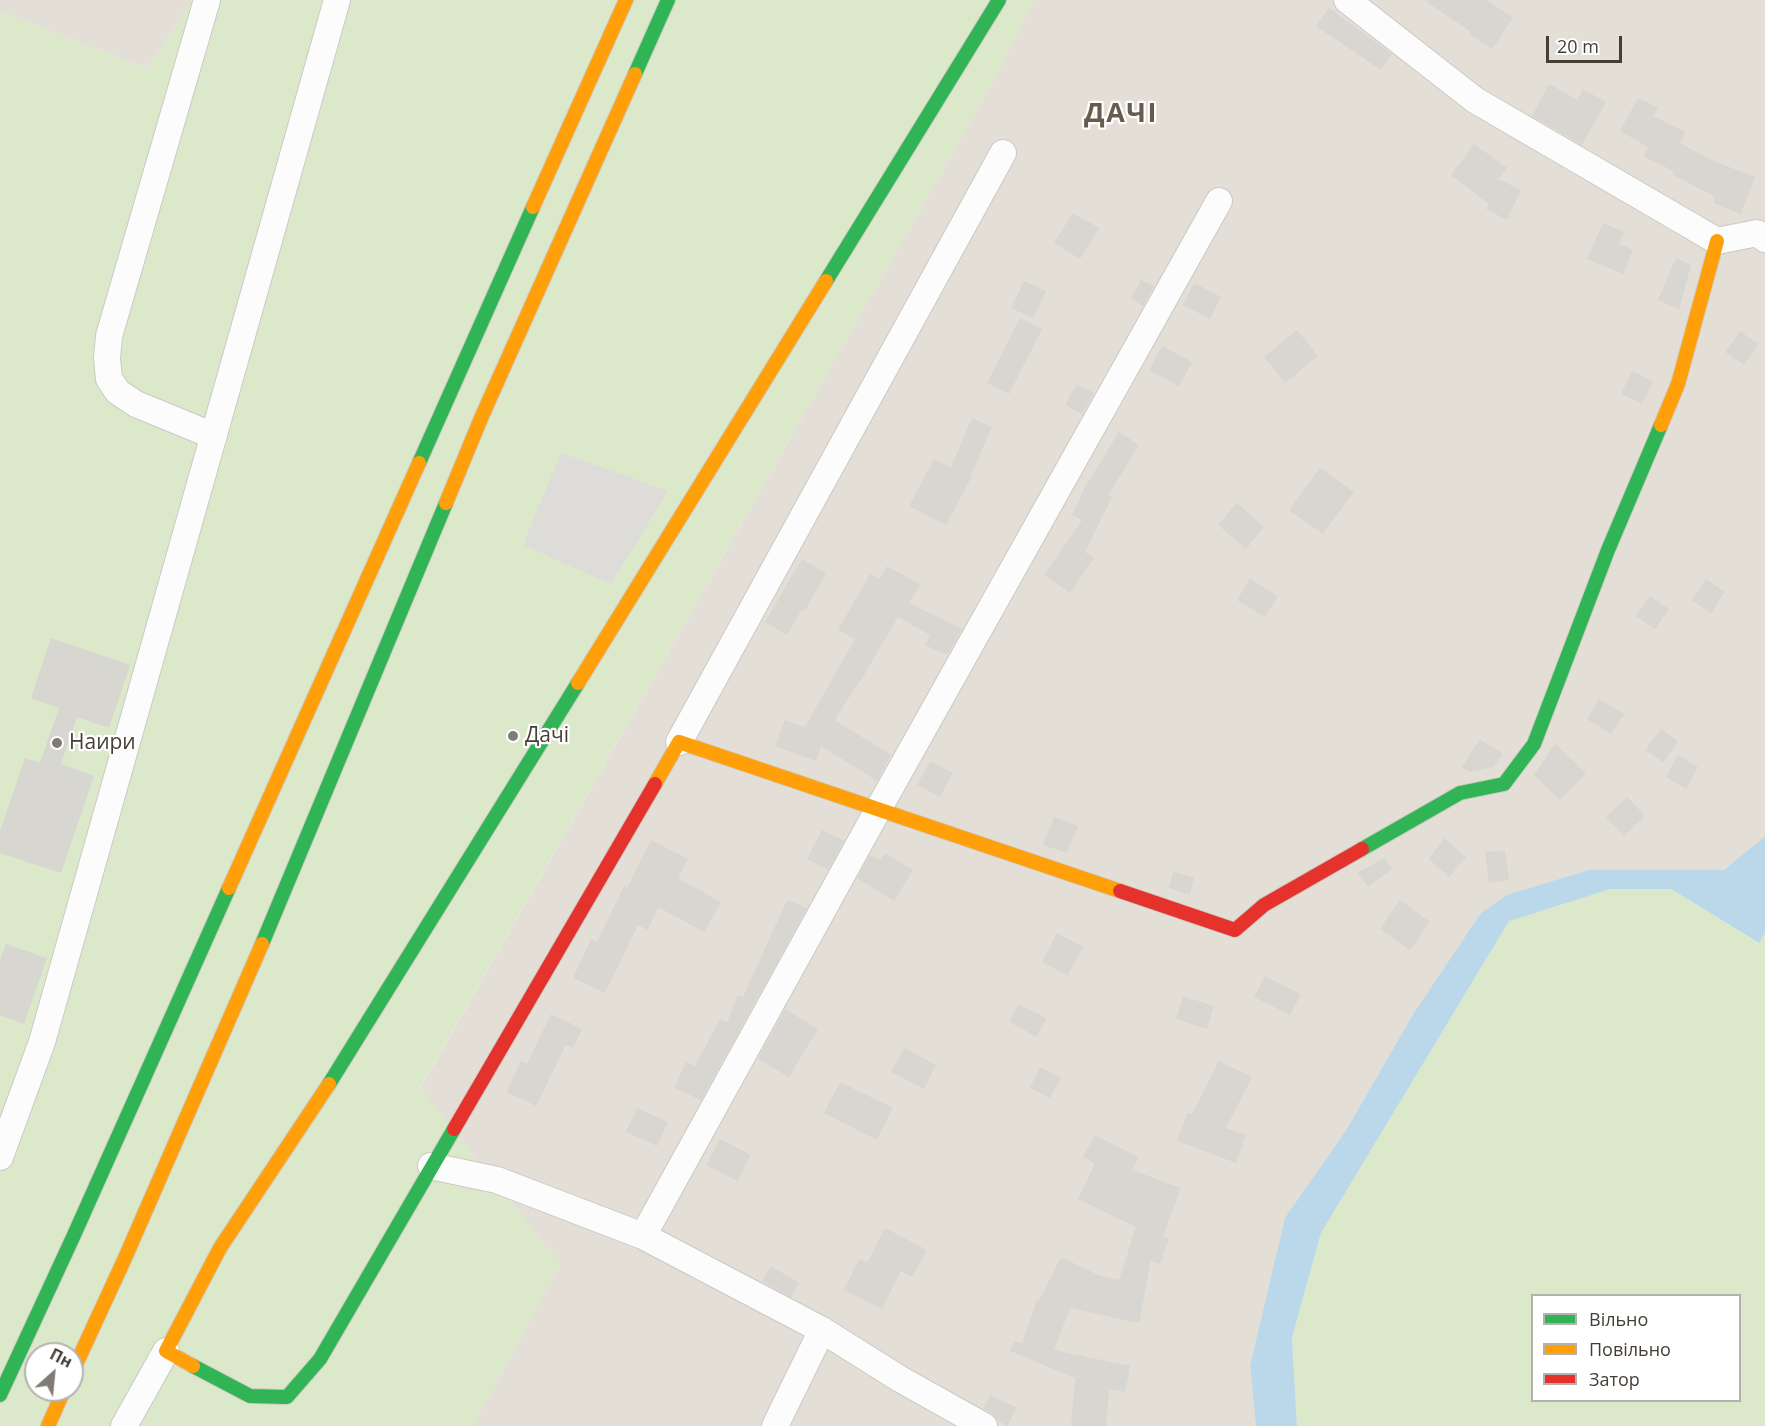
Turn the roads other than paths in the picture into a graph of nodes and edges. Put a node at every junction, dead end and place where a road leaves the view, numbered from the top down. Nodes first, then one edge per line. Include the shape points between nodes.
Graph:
1 (207, 0) edge
2 (338, 0) edge
3 (626, 0) edge
4 (668, 0) edge
5 (999, 0) edge
6 (1347, 0) edge
7 (1003, 153) dead end
8 (1219, 201) dead end
9 (1765, 239) edge
10 (1718, 242) junction
11 (213, 436) junction
12 (679, 742) junction
13 (879, 808) junction
14 (0, 1157) edge
15 (431, 1166) junction
16 (643, 1236) junction
17 (822, 1330) junction
18 (84, 1347) edge
19 (166, 1351) junction
20 (0, 1395) edge
21 (59, 1402) edge
22 (48, 1426) edge
23 (124, 1426) edge
24 (775, 1426) edge
25 (984, 1426) edge

1 - 11 street via 109,336 107,358 110,379 118,392 136,404
2 - 11 street
3 - 20 main road
4 - 18 main road via 482,416 247,980
5 - 19 main road via 351,1051 220,1248
6 - 10 street via 1475,100
7 - 12 street
8 - 13 street
9 - 10 street via 1757,233
10 - 13 main road via 1678,384 1608,550 1534,744 1504,784 1460,793 1264,905 1235,930
11 - 14 street via 42,1042
12 - 13 main road
12 - 15 main road
13 - 16 street
15 - 16 street via 497,1180
15 - 19 main road via 320,1359 286,1397 250,1396
16 - 17 street
17 - 24 street
17 - 25 street
19 - 23 street
21 - 22 main road

